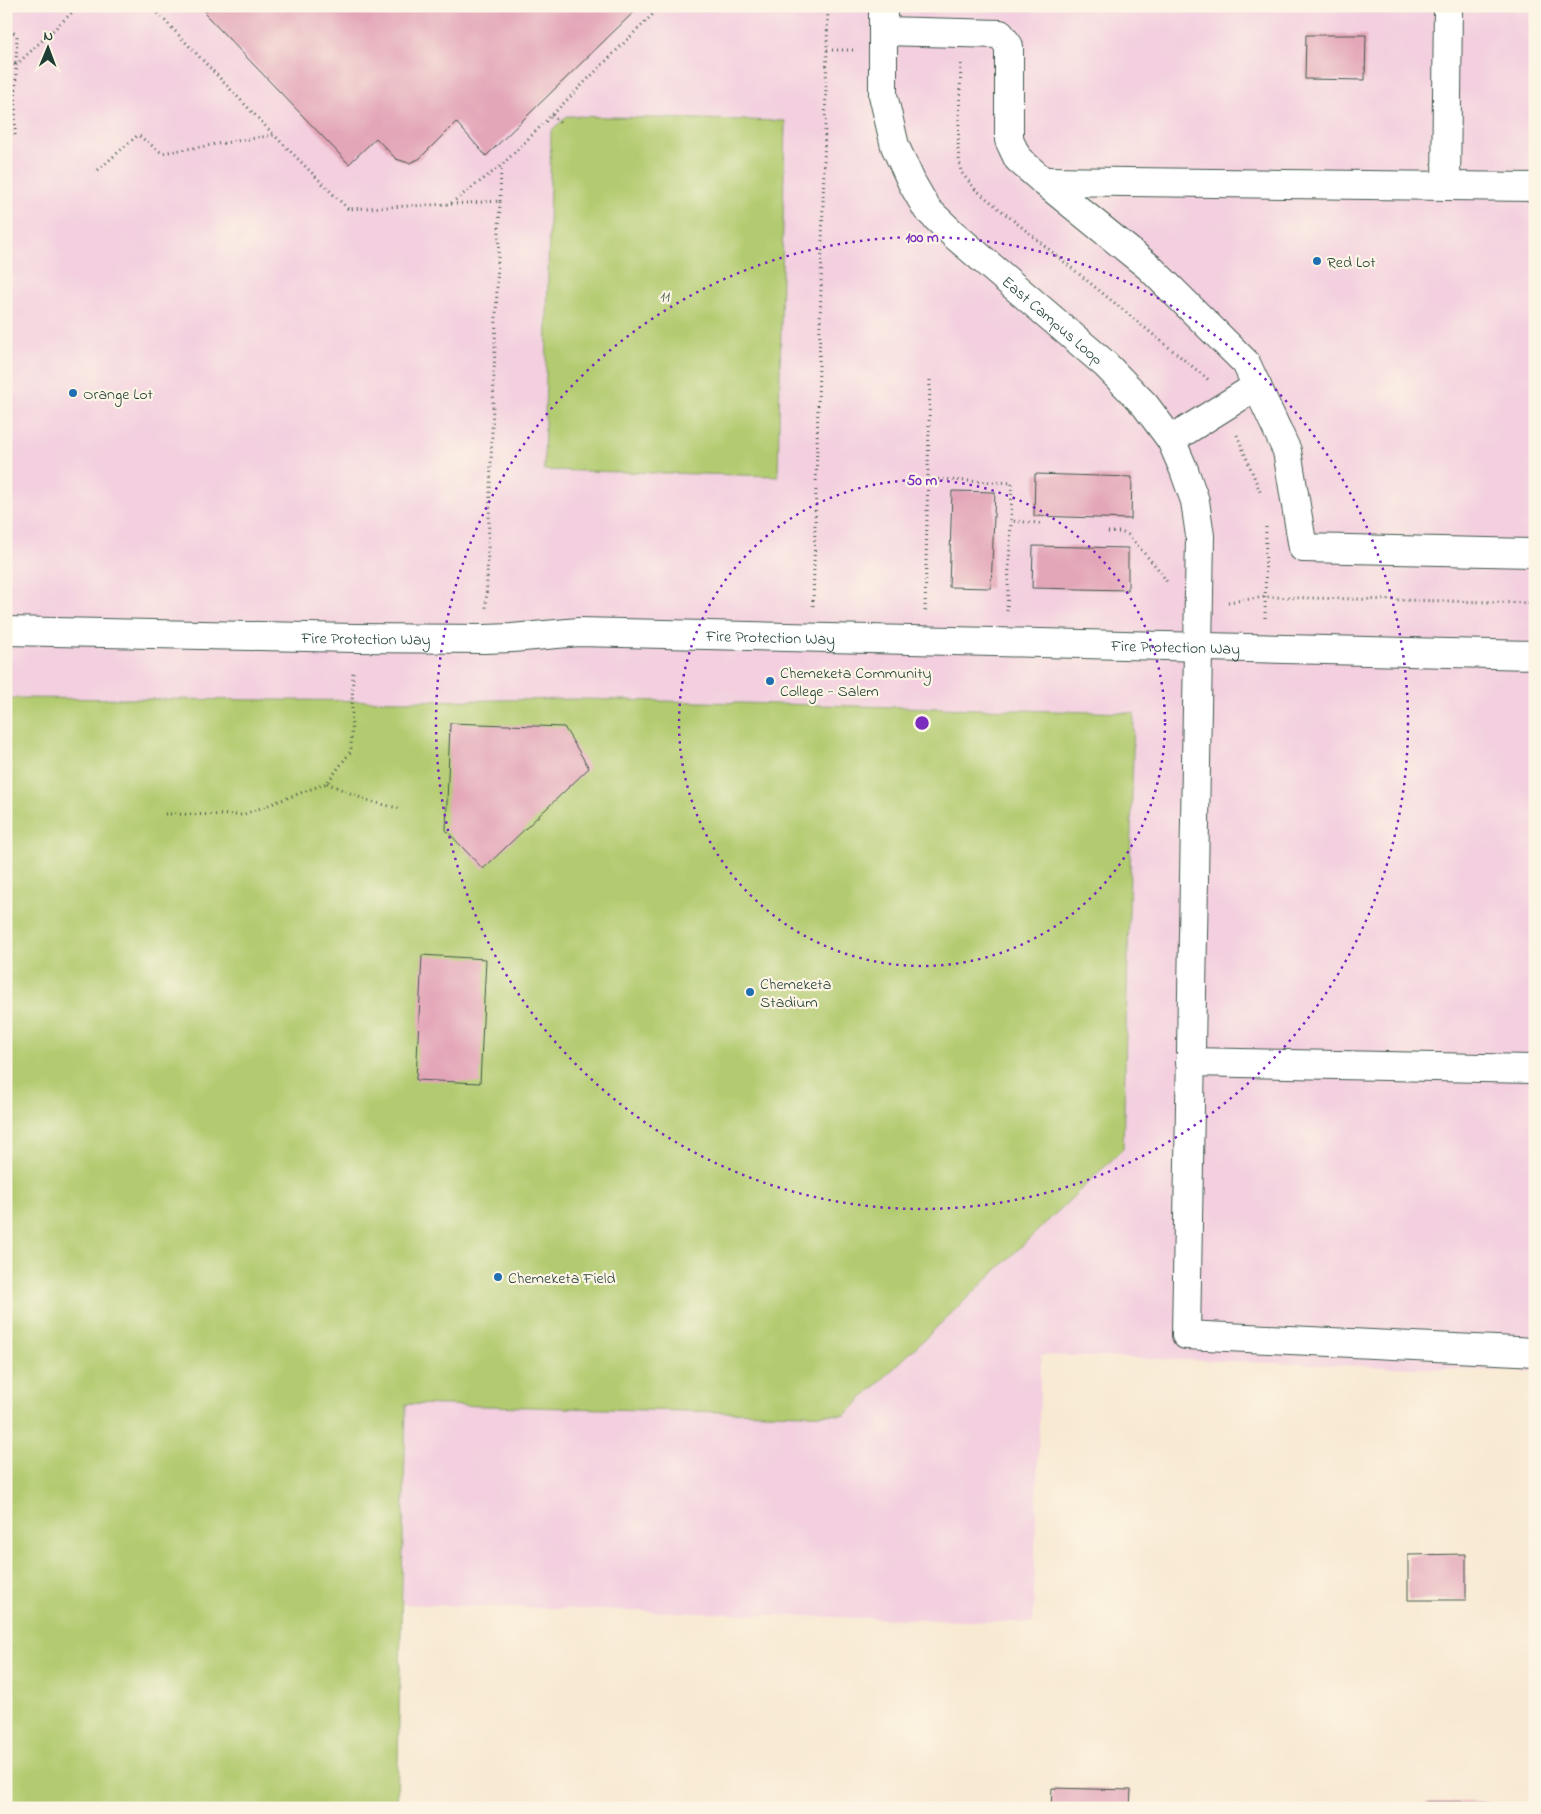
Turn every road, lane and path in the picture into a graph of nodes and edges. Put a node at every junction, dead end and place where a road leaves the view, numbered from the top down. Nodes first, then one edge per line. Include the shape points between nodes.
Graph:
1 (79, 6) edge
2 (151, 6) edge
3 (661, 6) edge
4 (828, 6) edge
5 (1448, 6) edge
6 (883, 19) edge
7 (6, 26) edge
8 (953, 33) junction
9 (6, 62) edge
10 (16, 65) junction
11 (552, 115) junction
12 (560, 123) dead end
13 (15, 135) dead end
14 (274, 135) junction
15 (501, 166) junction
16 (98, 170) dead end
17 (1042, 181) junction
18 (1446, 186) junction
19 (1535, 187) edge
20 (500, 201) junction
21 (450, 204) junction
22 (930, 380) dead end
23 (1257, 386) junction
24 (1225, 406) junction
25 (1171, 440) junction
26 (928, 479) junction
27 (1262, 496) dead end
28 (1010, 521) junction
29 (1040, 523) dead end
30 (1266, 524) dead end
31 (1108, 532) dead end
32 (1535, 553) edge
33 (1170, 589) dead end
34 (1265, 597) junction
35 (1535, 603) edge
36 (1198, 604) junction
37 (925, 613) dead end
38 (1007, 615) dead end
39 (6, 631) edge
40 (813, 637) junction
41 (354, 638) junction
42 (485, 639) junction
43 (1196, 646) junction
44 (1264, 648) junction
45 (1535, 655) edge
46 (327, 783) junction
47 (402, 809) dead end
48 (165, 814) dead end
49 (1190, 1062) junction
50 (1535, 1069) edge
51 (1535, 1352) edge

1 - 10 path
2 - 14 path
3 - 11 path
4 - 40 path
5 - 18 lane
6 - 8 lane
6 - 25 lane, East Campus Loop via 884,95 895,146 928,209 1105,364 1145,405
7 - 10 path via 17,36
8 - 17 lane via 1000,34 1009,46 1009,140 1018,159
8 - 24 path via 962,60 958,150 961,172 974,189 1213,383
9 - 10 path
10 - 13 path
11 - 12 path
11 - 15 path
14 - 16 path via 162,153 138,135
14 - 21 path via 348,209
15 - 20 path
15 - 21 path
17 - 18 lane
17 - 23 lane via 1149,267 1246,363
18 - 19 lane
20 - 21 path
20 - 42 path
22 - 26 path
23 - 24 lane
23 - 32 lane via 1287,451 1303,548
24 - 25 lane
24 - 27 path
25 - 36 lane, East Campus Loop via 1195,501 1200,536
26 - 28 path via 1012,483
26 - 37 path
28 - 29 path
28 - 38 path
30 - 34 path
31 - 33 path via 1128,535 1167,580
34 - 35 path
34 - 36 path
34 - 44 path
36 - 43 lane, East Campus Loop
39 - 41 lane, Fire Protection Way
40 - 42 lane, Fire Protection Way via 579,632
40 - 43 lane, Fire Protection Way
41 - 42 lane, Fire Protection Way
41 - 46 path via 351,750
43 - 44 lane, Fire Protection Way
43 - 49 lane, East Campus Loop
44 - 45 lane, Fire Protection Way
46 - 47 path via 368,801
46 - 48 path via 242,814
49 - 50 lane
49 - 51 lane, East Campus Loop via 1186,1335

